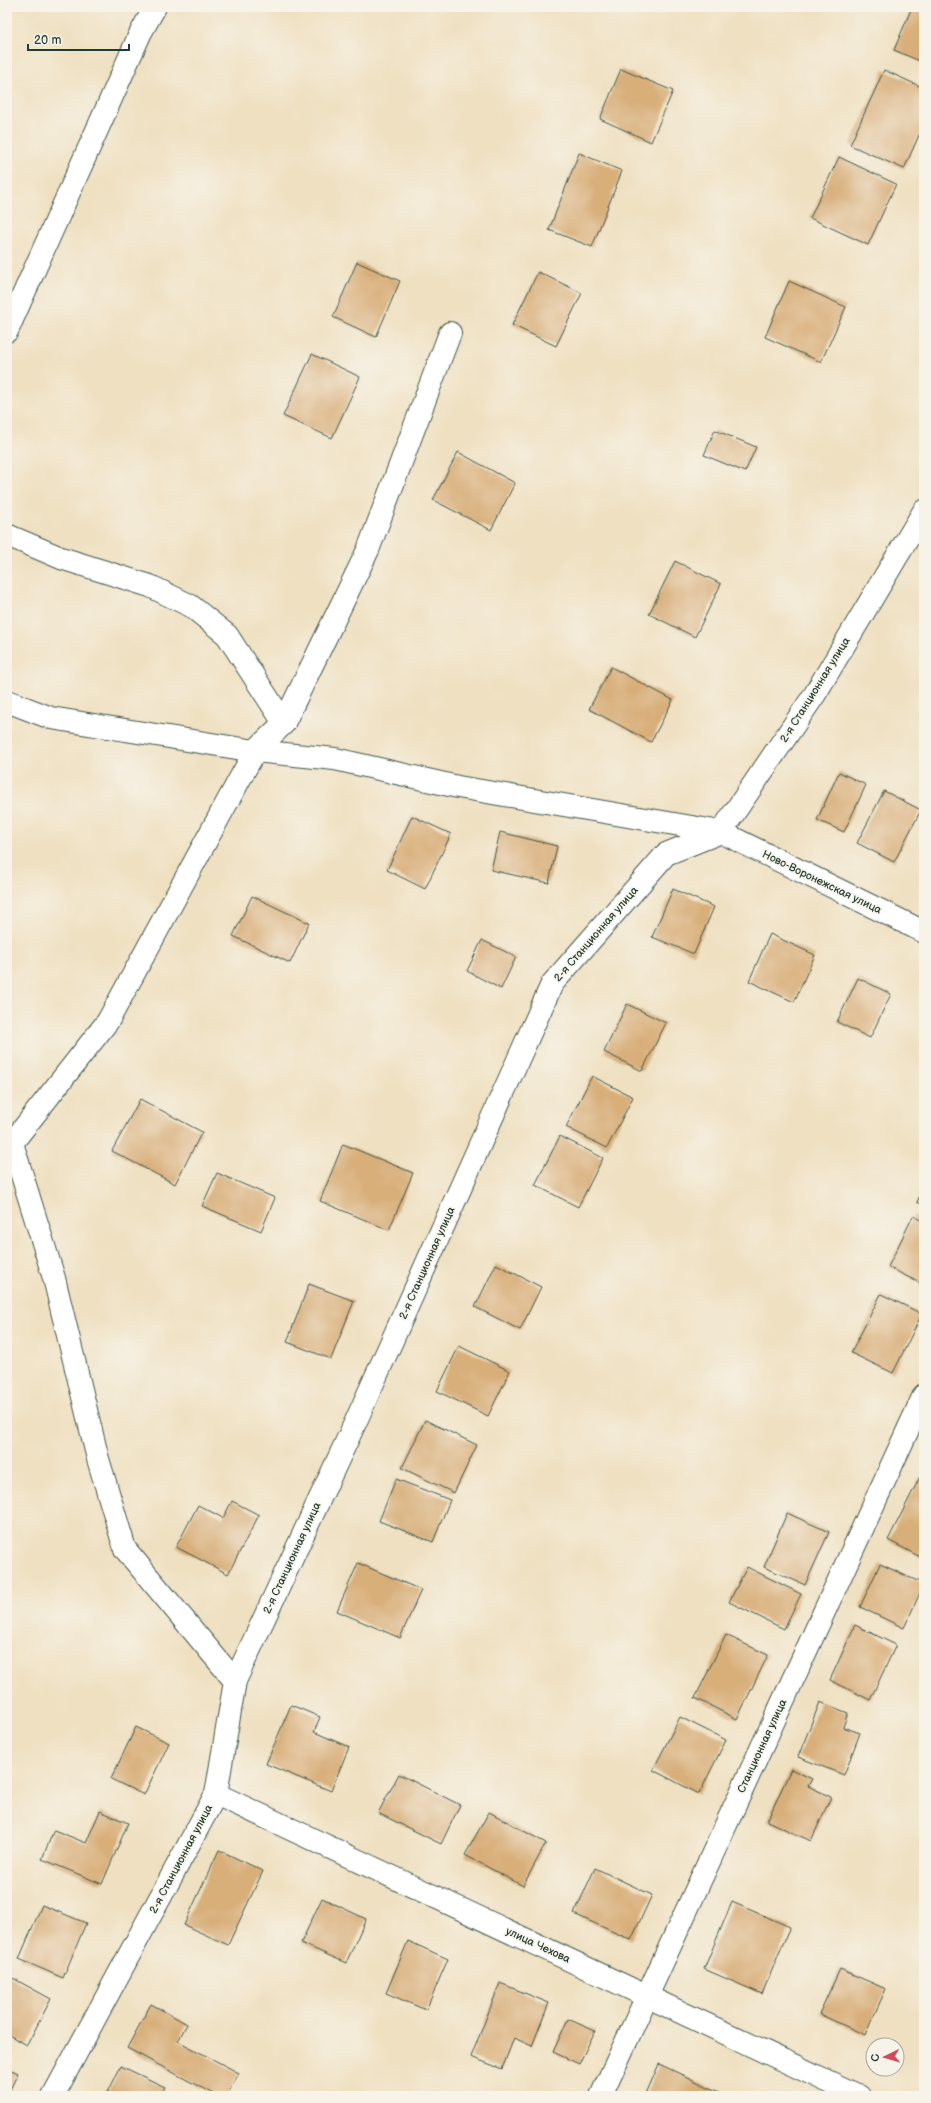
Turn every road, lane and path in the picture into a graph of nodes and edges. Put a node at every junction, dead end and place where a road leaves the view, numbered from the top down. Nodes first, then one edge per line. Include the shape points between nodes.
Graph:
1 (155, 7) edge
2 (7, 331) edge
3 (450, 333) dead end
4 (924, 511) edge
5 (7, 535) edge
6 (7, 701) edge
7 (284, 723) junction
8 (255, 751) junction
9 (721, 832) junction
10 (924, 932) edge
11 (9, 1140) edge
12 (924, 1395) edge
13 (236, 1681) junction
14 (216, 1794) junction
15 (647, 1996) junction
16 (53, 2096) edge
17 (601, 2096) edge
18 (859, 2096) edge

1 - 2 street via 140,34
3 - 7 street via 368,550
4 - 9 street, 2-я Станционная улица via 815,694
5 - 7 street via 61,558 150,586 191,606 227,635
6 - 8 street, Ново-Воронежская улица via 51,718
7 - 8 street
8 - 9 street, Ново-Воронежская улица via 335,758 458,787
8 - 11 street via 108,1021
9 - 10 street, Ново-Воронежская улица
9 - 13 street, 2-я Станционная улица via 666,854 552,984
11 - 13 street via 54,1278 98,1459 125,1549
12 - 15 street, Станционная улица
13 - 14 street, 2-я Станционная улица
14 - 15 street, улица Чехова
14 - 16 street, 2-я Станционная улица
15 - 17 street, Станционная улица
15 - 18 street, улица Чехова

